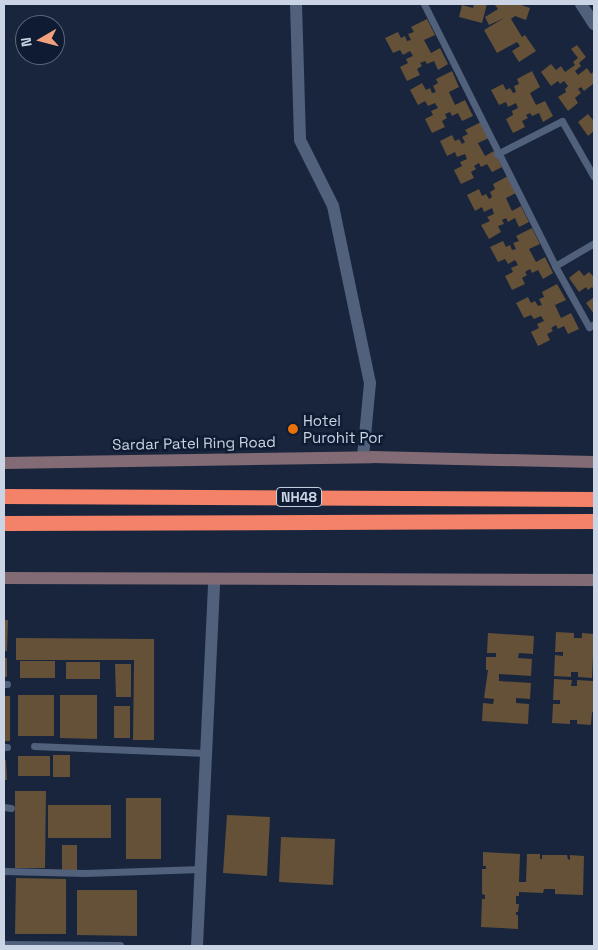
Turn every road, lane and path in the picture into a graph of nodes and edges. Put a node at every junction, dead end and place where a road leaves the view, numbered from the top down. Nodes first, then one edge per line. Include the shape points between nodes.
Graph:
1 (296, 4) edge
2 (424, 4) edge
3 (581, 4) edge
4 (594, 24) edge
5 (497, 154) junction
6 (594, 177) edge
7 (594, 242) edge
8 (555, 266) junction
9 (594, 324) edge
10 (364, 457) junction
11 (594, 462) edge
12 (4, 463) edge
13 (4, 496) edge
14 (594, 499) edge
15 (594, 521) edge
16 (4, 523) edge
17 (4, 578) edge
18 (214, 580) junction
19 (594, 580) edge
20 (34, 746) dead end
21 (206, 752) junction
22 (200, 869) junction
23 (4, 871) edge
24 (4, 944) edge
25 (120, 946) edge
26 (197, 946) edge

1 - 10 street via 300,140 332,206 370,383
2 - 5 lane
3 - 4 street
5 - 6 lane via 562,120
5 - 8 lane
7 - 8 lane
8 - 9 lane via 589,327
10 - 11 street, Sardar Patel Ring Road
10 - 12 street, Sardar Patel Ring Road
13 - 14 highway, NH48
15 - 16 highway, NH48
17 - 18 street
18 - 19 street
18 - 21 street
20 - 21 lane
21 - 22 street
22 - 23 lane via 85,873
22 - 26 street
24 - 25 lane

